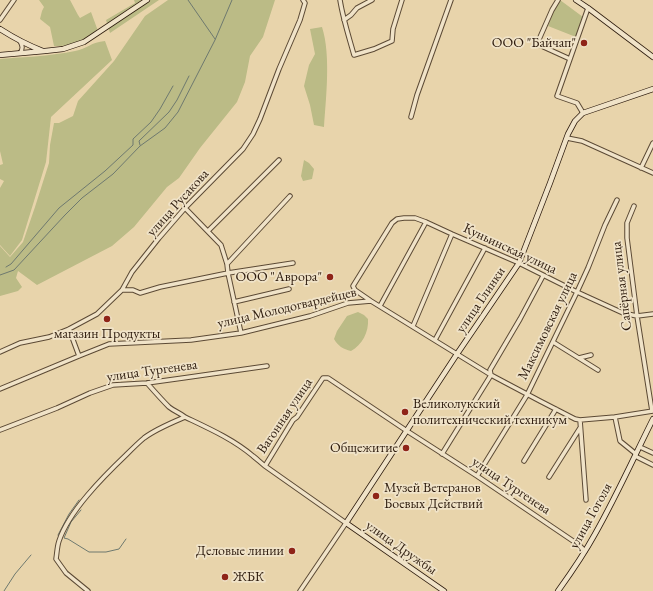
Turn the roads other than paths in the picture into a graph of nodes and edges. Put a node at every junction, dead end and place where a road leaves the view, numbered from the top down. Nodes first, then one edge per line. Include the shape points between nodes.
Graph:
1 (14, 0) edge
2 (147, 0) edge
3 (340, 0) edge
4 (372, 0) edge
5 (402, 0) edge
6 (451, 0) edge
7 (558, 0) edge
8 (576, 0) edge
9 (304, 2) edge
10 (588, 8) junction
11 (0, 20) edge
12 (344, 20) junction
13 (0, 29) edge
14 (20, 42) junction
15 (45, 51) junction
16 (20, 53) junction
17 (0, 55) edge
18 (653, 57) edge
19 (570, 59) junction
20 (653, 89) edge
21 (583, 113) junction
22 (411, 117) dead end
23 (567, 138) junction
24 (653, 143) edge
25 (279, 160) dead end
26 (641, 168) junction
27 (653, 173) edge
28 (290, 196) dead end
29 (617, 200) dead end
30 (634, 206) dead end
31 (185, 208) junction
32 (426, 222) junction
33 (208, 232) junction
34 (452, 234) junction
35 (485, 248) junction
36 (293, 263) dead end
37 (519, 263) junction
38 (227, 264) junction
39 (228, 273) junction
40 (543, 276) junction
41 (289, 289) dead end
42 (122, 290) junction
43 (577, 292) junction
44 (371, 301) junction
45 (234, 302) junction
46 (380, 306) junction
47 (653, 314) edge
48 (637, 316) junction
49 (413, 326) junction
50 (69, 330) junction
51 (241, 333) junction
52 (435, 340) junction
53 (553, 342) junction
54 (0, 352) edge
55 (457, 354) junction
56 (591, 355) dead end
57 (79, 356) junction
58 (579, 358) junction
59 (267, 366) dead end
60 (598, 370) dead end
61 (490, 376) junction
62 (324, 378) joint
63 (147, 383) junction
64 (0, 388) edge
65 (527, 395) junction
66 (556, 409) junction
67 (652, 411) edge
68 (615, 416) junction
69 (185, 417) junction
70 (653, 419) edge
71 (580, 420) junction
72 (580, 427) junction
73 (0, 430) edge
74 (407, 431) junction
75 (637, 452) junction
76 (653, 453) edge
77 (442, 454) junction
78 (524, 461) dead end
79 (653, 464) edge
80 (265, 466) junction
81 (477, 476) junction
82 (549, 477) dead end
83 (586, 500) dead end
84 (346, 523) junction
85 (586, 551) junction
86 (88, 591) edge
87 (300, 591) edge
88 (444, 591) edge
89 (558, 591) edge

1 - 11 street
2 - 15 street via 84,42 63,49
3 - 12 street
4 - 12 street via 357,8
5 - 12 street via 392,41 374,49 354,55
6 - 22 street
7 - 19 street via 537,44
8 - 10 street
9 - 31 street, улица Русакова via 300,20 253,134 243,149
10 - 18 street
10 - 19 street
13 - 14 street
14 - 15 street
14 - 16 street via 23,45
15 - 16 street
16 - 17 street
19 - 21 street via 557,96 577,103
20 - 21 street
21 - 23 street, улица Глинки via 575,121
23 - 26 street via 582,141
23 - 37 street, улица Глинки
24 - 26 street
25 - 33 street
26 - 27 street
28 - 38 street
29 - 43 street, Максимовская улица
30 - 48 street, Сапёрная улица via 627,223 627,238
31 - 33 street
31 - 42 street, улица Русакова via 132,272
32 - 34 street, Куньинская улица
32 - 44 street, Куньинская улица via 416,218 404,218 392,223 353,286
32 - 46 street
33 - 38 street via 221,245
34 - 35 street, Куньинская улица
34 - 49 street
35 - 37 street, Куньинская улица
35 - 52 street
36 - 39 street
37 - 40 street, Куньинская улица
37 - 55 street, улица Глинки
38 - 39 street
39 - 42 street via 140,293
39 - 45 street
40 - 43 street, Куньинская улица
40 - 61 street via 490,370
41 - 45 street
42 - 50 street, улица Русакова via 97,314
43 - 48 street, Куньинская улица via 624,313
43 - 53 street, Максимовская улица
44 - 46 street
44 - 51 street, улица Молодогвардейцев via 348,303 310,316
45 - 51 street
46 - 49 street
47 - 48 street, Куньинская улица
48 - 67 street, Сапёрная улица
49 - 52 street
50 - 54 street, улица Русакова via 20,343
50 - 57 street
51 - 57 street, улица Молодогвардейцев via 191,340 109,344
52 - 55 street
53 - 58 street
53 - 65 street, Максимовская улица
55 - 61 street
55 - 74 street, улица Глинки
56 - 58 street
57 - 64 street, улица Молодогвардейцев
58 - 60 street
59 - 63 street, улица Тургенева
61 - 65 street
61 - 77 street
62 - 74 street, улица Тургенева via 328,378
62 - 80 street, Вагонная улица via 293,420
63 - 69 street via 173,411
63 - 73 street, улица Тургенева via 113,385
65 - 66 street
65 - 81 street, Максимовская улица
66 - 71 street
66 - 78 street
67 - 68 street
68 - 71 street
68 - 75 street via 620,441
69 - 80 street via 237,444
69 - 86 street via 144,438 95,487 66,526 59,541 56,559 66,573
70 - 75 street, улица Гоголя
71 - 72 street
72 - 82 street
72 - 83 street
74 - 77 street, улица Тургенева
74 - 84 street, улица Глинки
75 - 76 street
75 - 79 street
75 - 85 street, улица Гоголя
77 - 81 street, улица Тургенева
80 - 84 street
81 - 85 street, улица Тургенева
84 - 87 street, улица Глинки
84 - 88 street, улица Дружбы
85 - 89 street, улица Гоголя

